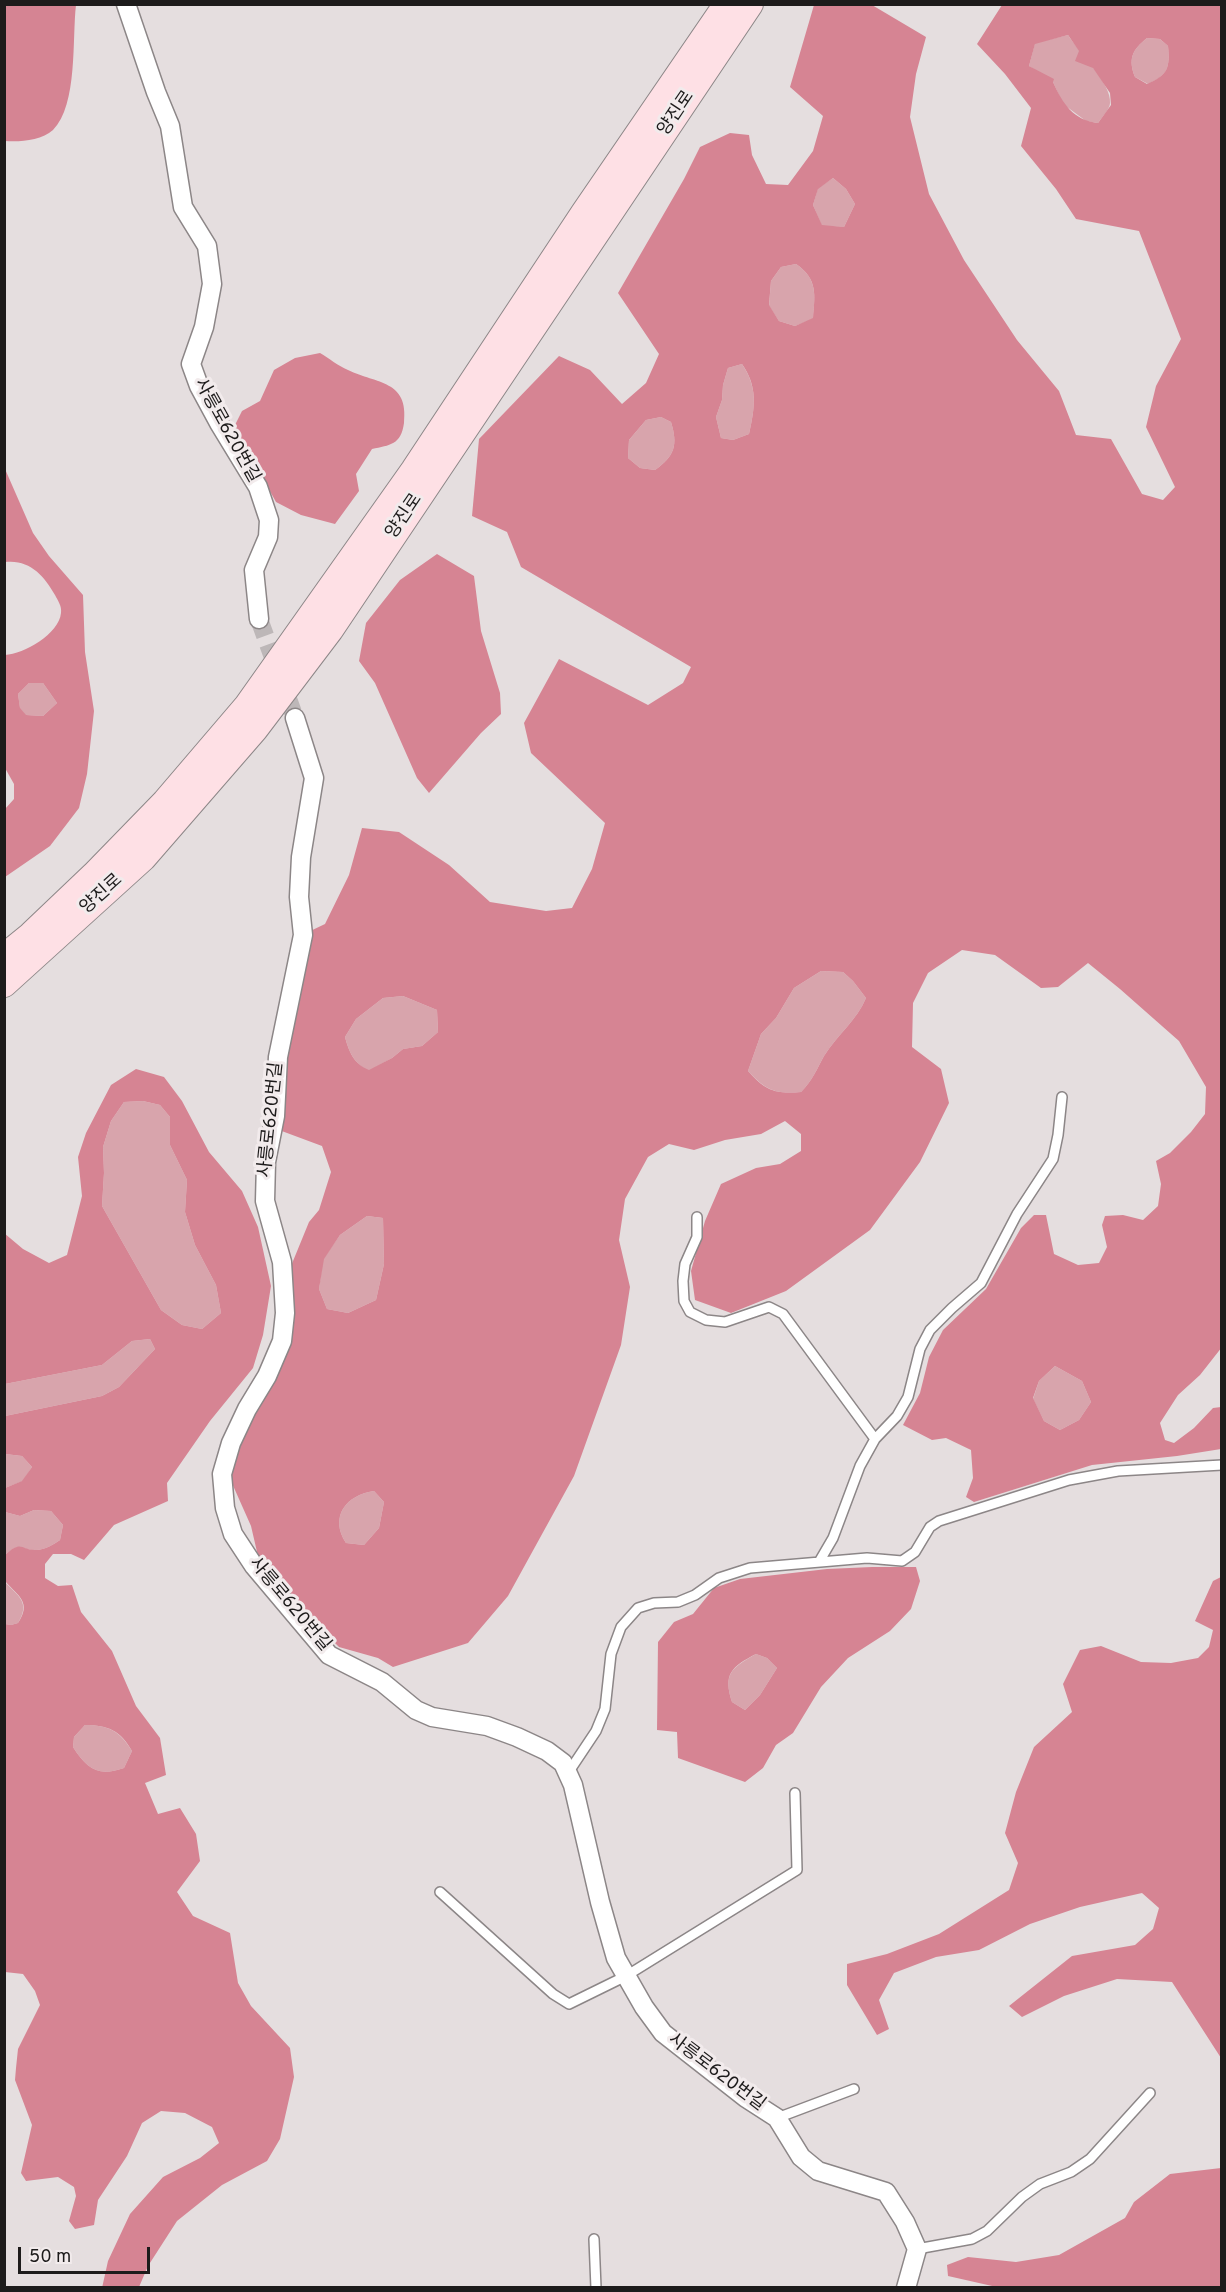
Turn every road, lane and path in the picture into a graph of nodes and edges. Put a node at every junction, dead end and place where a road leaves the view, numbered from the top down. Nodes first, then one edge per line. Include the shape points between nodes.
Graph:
1 (126, 4) edge
2 (726, 4) edge
3 (750, 4) edge
4 (756, 4) edge
5 (722, 47) junction
6 (259, 620) tunnel mouth
7 (295, 718) tunnel mouth
8 (4, 957) edge
9 (4, 984) edge
10 (1062, 1097) dead end
11 (697, 1217) dead end
12 (875, 1439) junction
13 (1221, 1465) edge
14 (819, 1562) junction
15 (568, 1773) junction
16 (795, 1793) dead end
17 (440, 1892) dead end
18 (626, 1976) junction
19 (854, 2089) dead end
20 (1150, 2093) dead end
21 (777, 2118) junction
22 (594, 2239) dead end
23 (917, 2249) junction
24 (596, 2288) edge
25 (906, 2288) edge

1 - 6 street, 사릉로620번길 via 170,126 183,207 207,246 212,284 204,327 191,364 219,423 258,487 269,520 268,537 254,570
2 - 8 main road, 양진로 via 407,479 247,706 165,802 94,875
3 - 5 main road, 양진로
4 - 5 main road
5 - 9 main road, 양진로 via 330,630 255,729 144,858
7 - 15 street, 사릉로620번길 via 314,778 301,857 299,897 303,935 278,1057 265,1201 282,1262 285,1313 282,1341 231,1443 222,1474 225,1508 232,1534 254,1566 330,1655 382,1682 416,1710 517,1737 547,1751 563,1763
10 - 12 lane via 1053,1159 1017,1214 981,1283 930,1330 920,1348 908,1397 897,1416
11 - 12 lane via 697,1237 685,1264 683,1281 684,1301 690,1312 706,1320 724,1322 769,1307 783,1314
12 - 14 lane
13 - 14 lane via 1118,1472 1069,1480 939,1521 930,1527 915,1552 902,1561 867,1558
14 - 15 lane via 750,1568 718,1578 678,1602 639,1608 621,1627 610,1654 605,1709 597,1731
15 - 18 street, 사릉로620번길 via 616,1958
16 - 18 lane via 796,1870
17 - 18 lane via 569,2004
18 - 21 street, 사릉로620번길 via 663,2033
19 - 21 lane
20 - 23 lane via 1090,2159 1071,2172 1040,2184 987,2231 972,2239
21 - 23 street, 사릉로620번길 via 801,2157 818,2171 886,2192
22 - 24 lane
23 - 25 street

